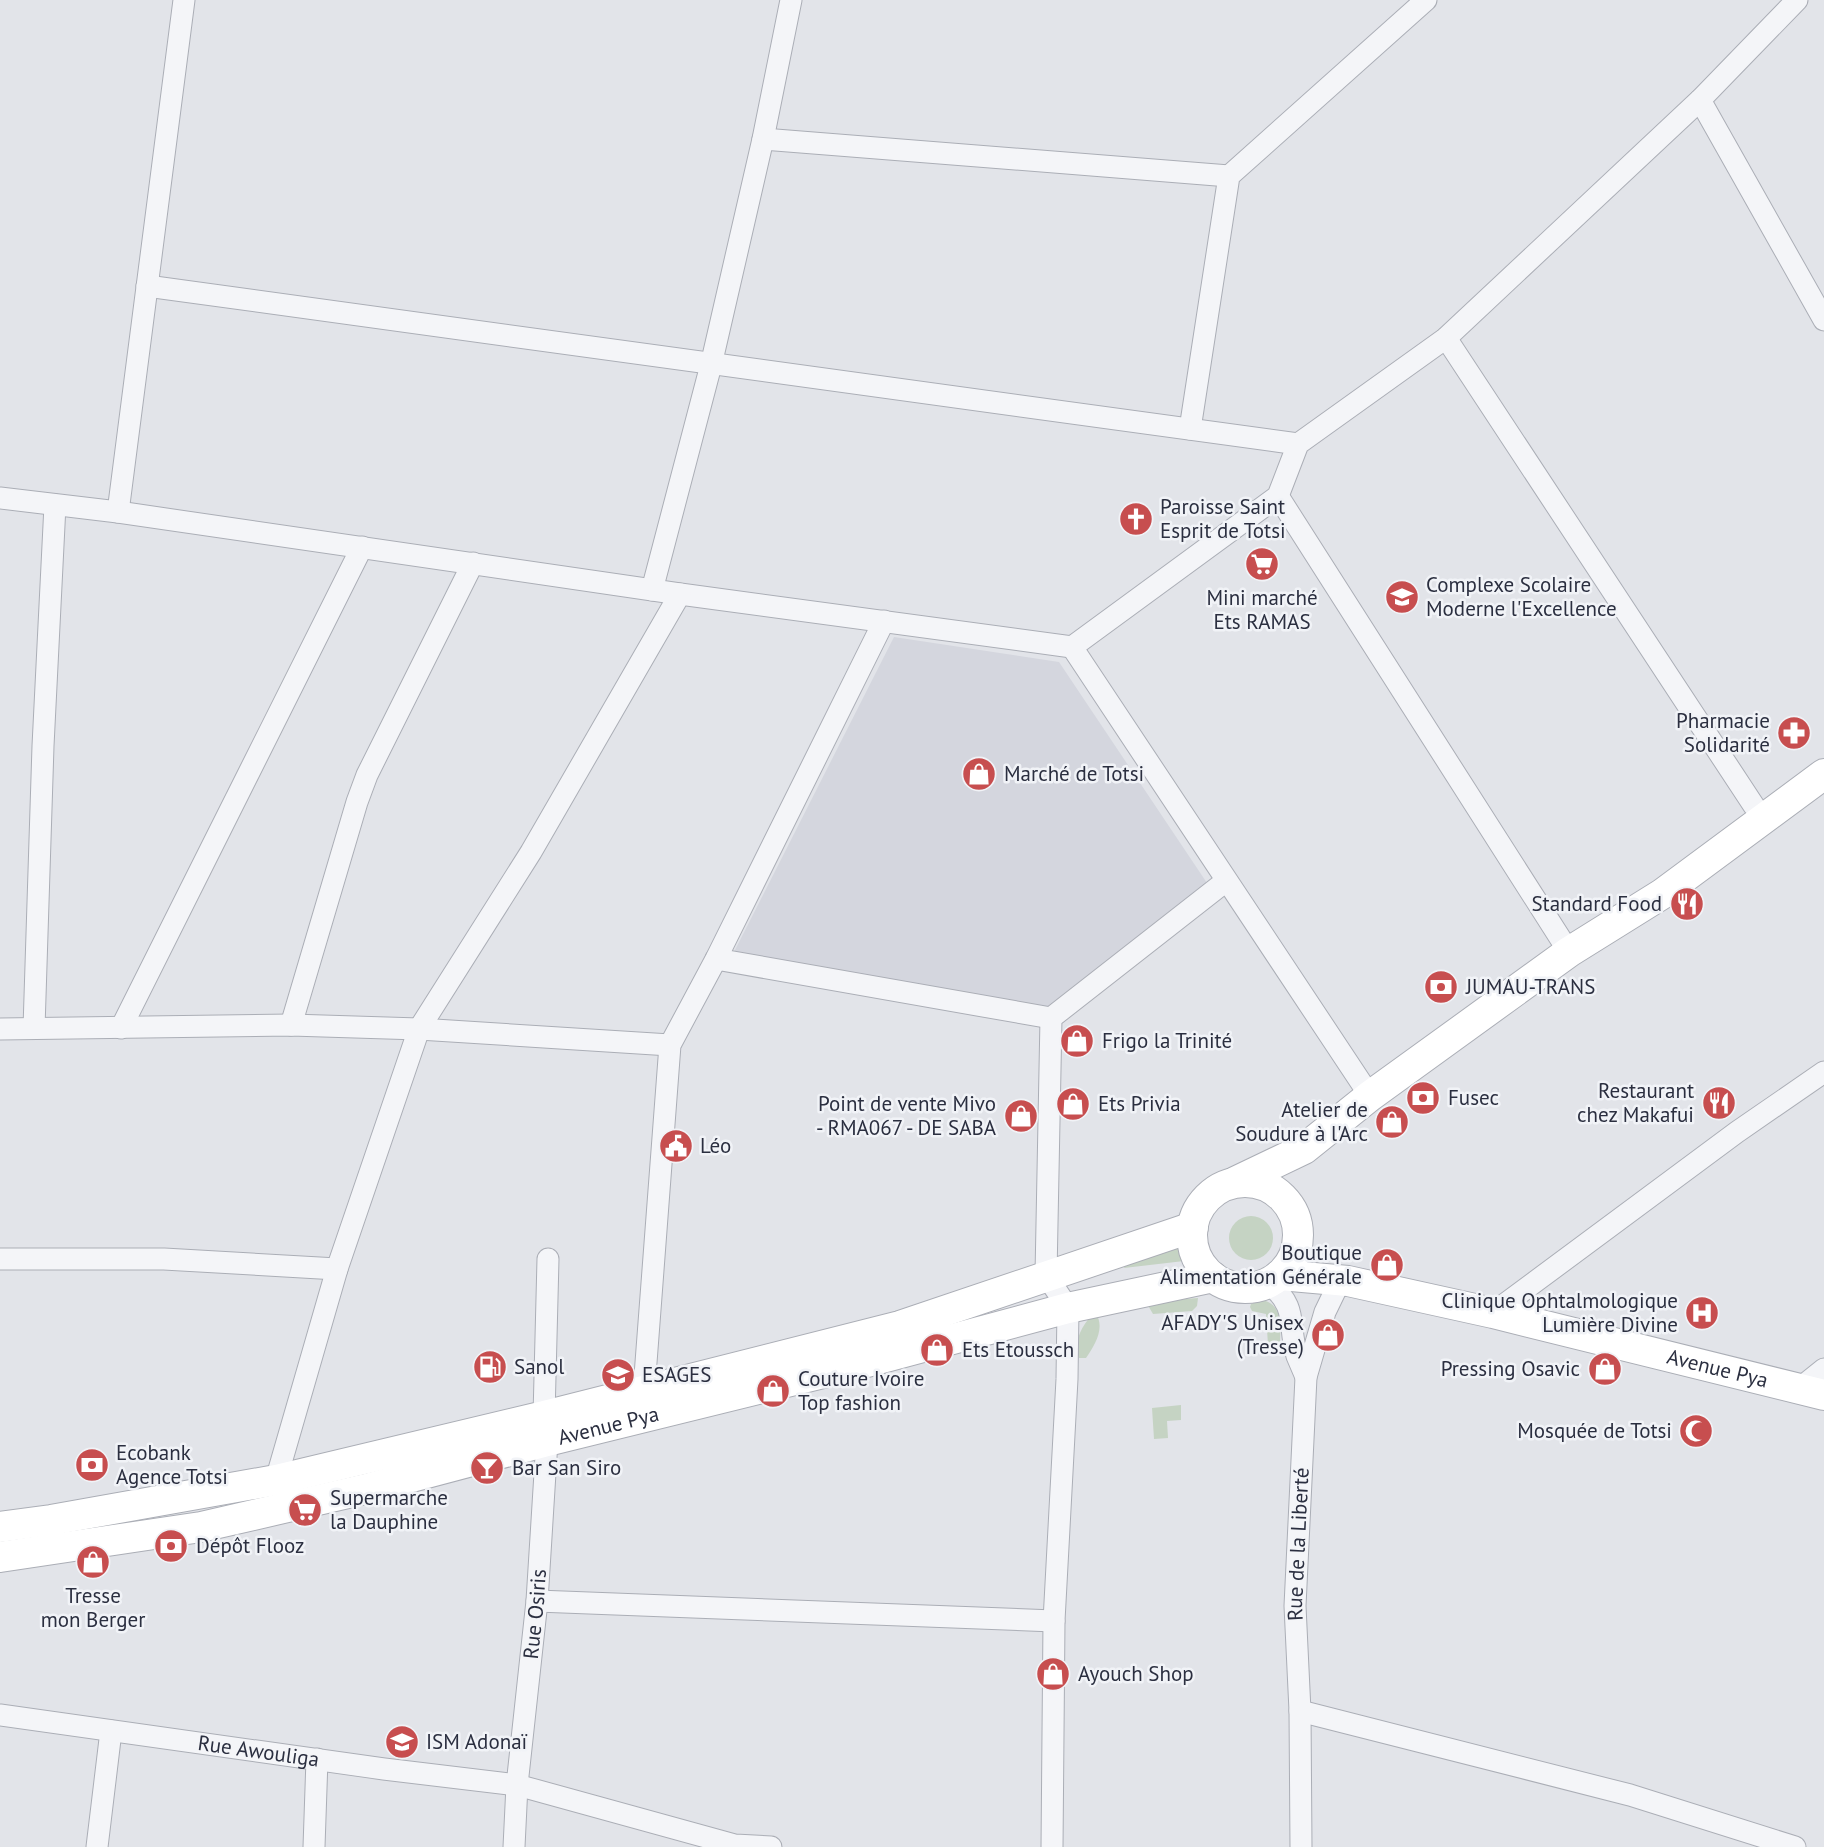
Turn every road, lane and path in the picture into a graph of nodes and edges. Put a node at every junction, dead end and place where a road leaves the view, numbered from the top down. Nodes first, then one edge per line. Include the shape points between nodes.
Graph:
1 (184, 0) edge
2 (791, 0) edge
3 (1426, 0) edge
4 (1797, 0) edge
5 (1700, 100) junction
6 (763, 139) junction
7 (1229, 176) junction
8 (147, 286) junction
9 (1821, 306) edge
10 (1446, 338) junction
11 (711, 365) junction
12 (1190, 429) junction
13 (1298, 444) junction
14 (1278, 496) junction
15 (0, 498) edge
16 (55, 505) junction
17 (118, 512) junction
18 (362, 548) junction
19 (473, 563) junction
20 (652, 590) junction
21 (680, 594) junction
22 (884, 621) junction
23 (1072, 647) junction
24 (1824, 750) edge
25 (1824, 774) edge
26 (1754, 806) junction
27 (1226, 881) junction
28 (1610, 927) junction
29 (1569, 952) junction
30 (716, 959) junction
31 (1051, 1018) junction
32 (291, 1025) junction
33 (34, 1028) junction
34 (121, 1028) junction
35 (0, 1029) edge
36 (419, 1029) junction
37 (670, 1045) junction
38 (1824, 1072) edge
39 (1370, 1096) junction
40 (1304, 1149) junction
41 (1235, 1182) junction
42 (1278, 1192) junction
43 (1297, 1224) junction
44 (1193, 1227) junction
45 (0, 1259) edge
46 (548, 1259) dead end
47 (337, 1269) junction
48 (1046, 1275) junction
49 (1213, 1277) junction
50 (1275, 1279) junction
51 (1344, 1281) junction
52 (1068, 1308) junction
53 (1493, 1313) junction
54 (1824, 1369) edge
55 (1306, 1377) junction
56 (644, 1389) junction
57 (1812, 1392) edge
58 (545, 1429) junction
59 (276, 1480) junction
60 (0, 1527) edge
61 (0, 1557) edge
62 (537, 1601) junction
63 (1054, 1621) junction
64 (1300, 1712) junction
65 (0, 1715) edge
66 (111, 1731) junction
67 (317, 1759) junction
68 (517, 1785) junction
69 (1754, 1841) edge
70 (735, 1846) edge
71 (97, 1847) edge
72 (314, 1847) edge
73 (514, 1847) edge
74 (771, 1847) edge
75 (1052, 1847) edge
76 (1301, 1847) edge
77 (1795, 1847) edge

1 - 8 street
2 - 6 street
3 - 7 street
4 - 5 street
5 - 9 street
5 - 10 street
6 - 7 street
6 - 11 street
7 - 12 street
8 - 11 street
8 - 17 street
10 - 13 street
10 - 26 street
11 - 12 street
11 - 20 street
12 - 13 street
13 - 14 street
14 - 23 street
14 - 29 street
15 - 16 street
16 - 17 street
16 - 33 street
17 - 18 street
18 - 19 street
18 - 34 street
19 - 20 street
19 - 32 street via 367,775
20 - 21 street
21 - 22 street
21 - 36 street via 556,811
22 - 23 street
22 - 30 street
23 - 27 street
24 - 26 main road
25 - 28 main road
26 - 28 main road via 1656,883
27 - 31 street
27 - 39 street
28 - 29 main road
29 - 39 main road
30 - 31 street
30 - 37 street
31 - 48 street
32 - 34 street
32 - 36 street
33 - 34 street
33 - 35 street
36 - 37 street
36 - 47 street
37 - 56 street
38 - 53 street
39 - 40 main road
40 - 41 main road
40 - 42 main road
41 - 42 main road via 1265,1185
41 - 44 main road via 1207,1198
42 - 43 main road
43 - 50 main road via 1292,1260
43 - 51 main road via 1313,1252
44 - 48 main road, Avenue Pya
44 - 49 main road via 1193,1246 1200,1264
45 - 47 street via 164,1259
46 - 58 street, Rue Osiris
47 - 59 street
48 - 52 street
48 - 56 main road, Avenue Pya via 900,1326
49 - 50 main road via 1240,1288
49 - 52 main road, Avenue Pya
50 - 51 main road, Avenue Pya
50 - 55 street via 1289,1306
51 - 53 main road, Avenue Pya
51 - 55 street via 1325,1312
52 - 58 main road, Avenue Pya via 856,1366
52 - 63 street
53 - 57 main road, Avenue Pya
54 - 57 street
55 - 64 street, Rue de la Liberté via 1295,1606
56 - 58 main road, Avenue Pya
58 - 59 main road, Avenue Pya
58 - 61 main road, Avenue Pya via 370,1488 201,1527
58 - 62 street, Rue Osiris
59 - 60 main road, Avenue Pya
62 - 63 street
62 - 68 street, Rue Osiris
63 - 75 street
64 - 69 street via 1630,1795
64 - 76 street, Rue de la Liberté
65 - 66 street, Rue Awouliga
66 - 67 street, Rue Awouliga
66 - 71 street
67 - 68 street, Rue Awouliga
67 - 72 street
68 - 70 street, Rue Awouliga
68 - 73 street, Rue Osiris
69 - 77 street
70 - 74 street, Rue Awouliga

